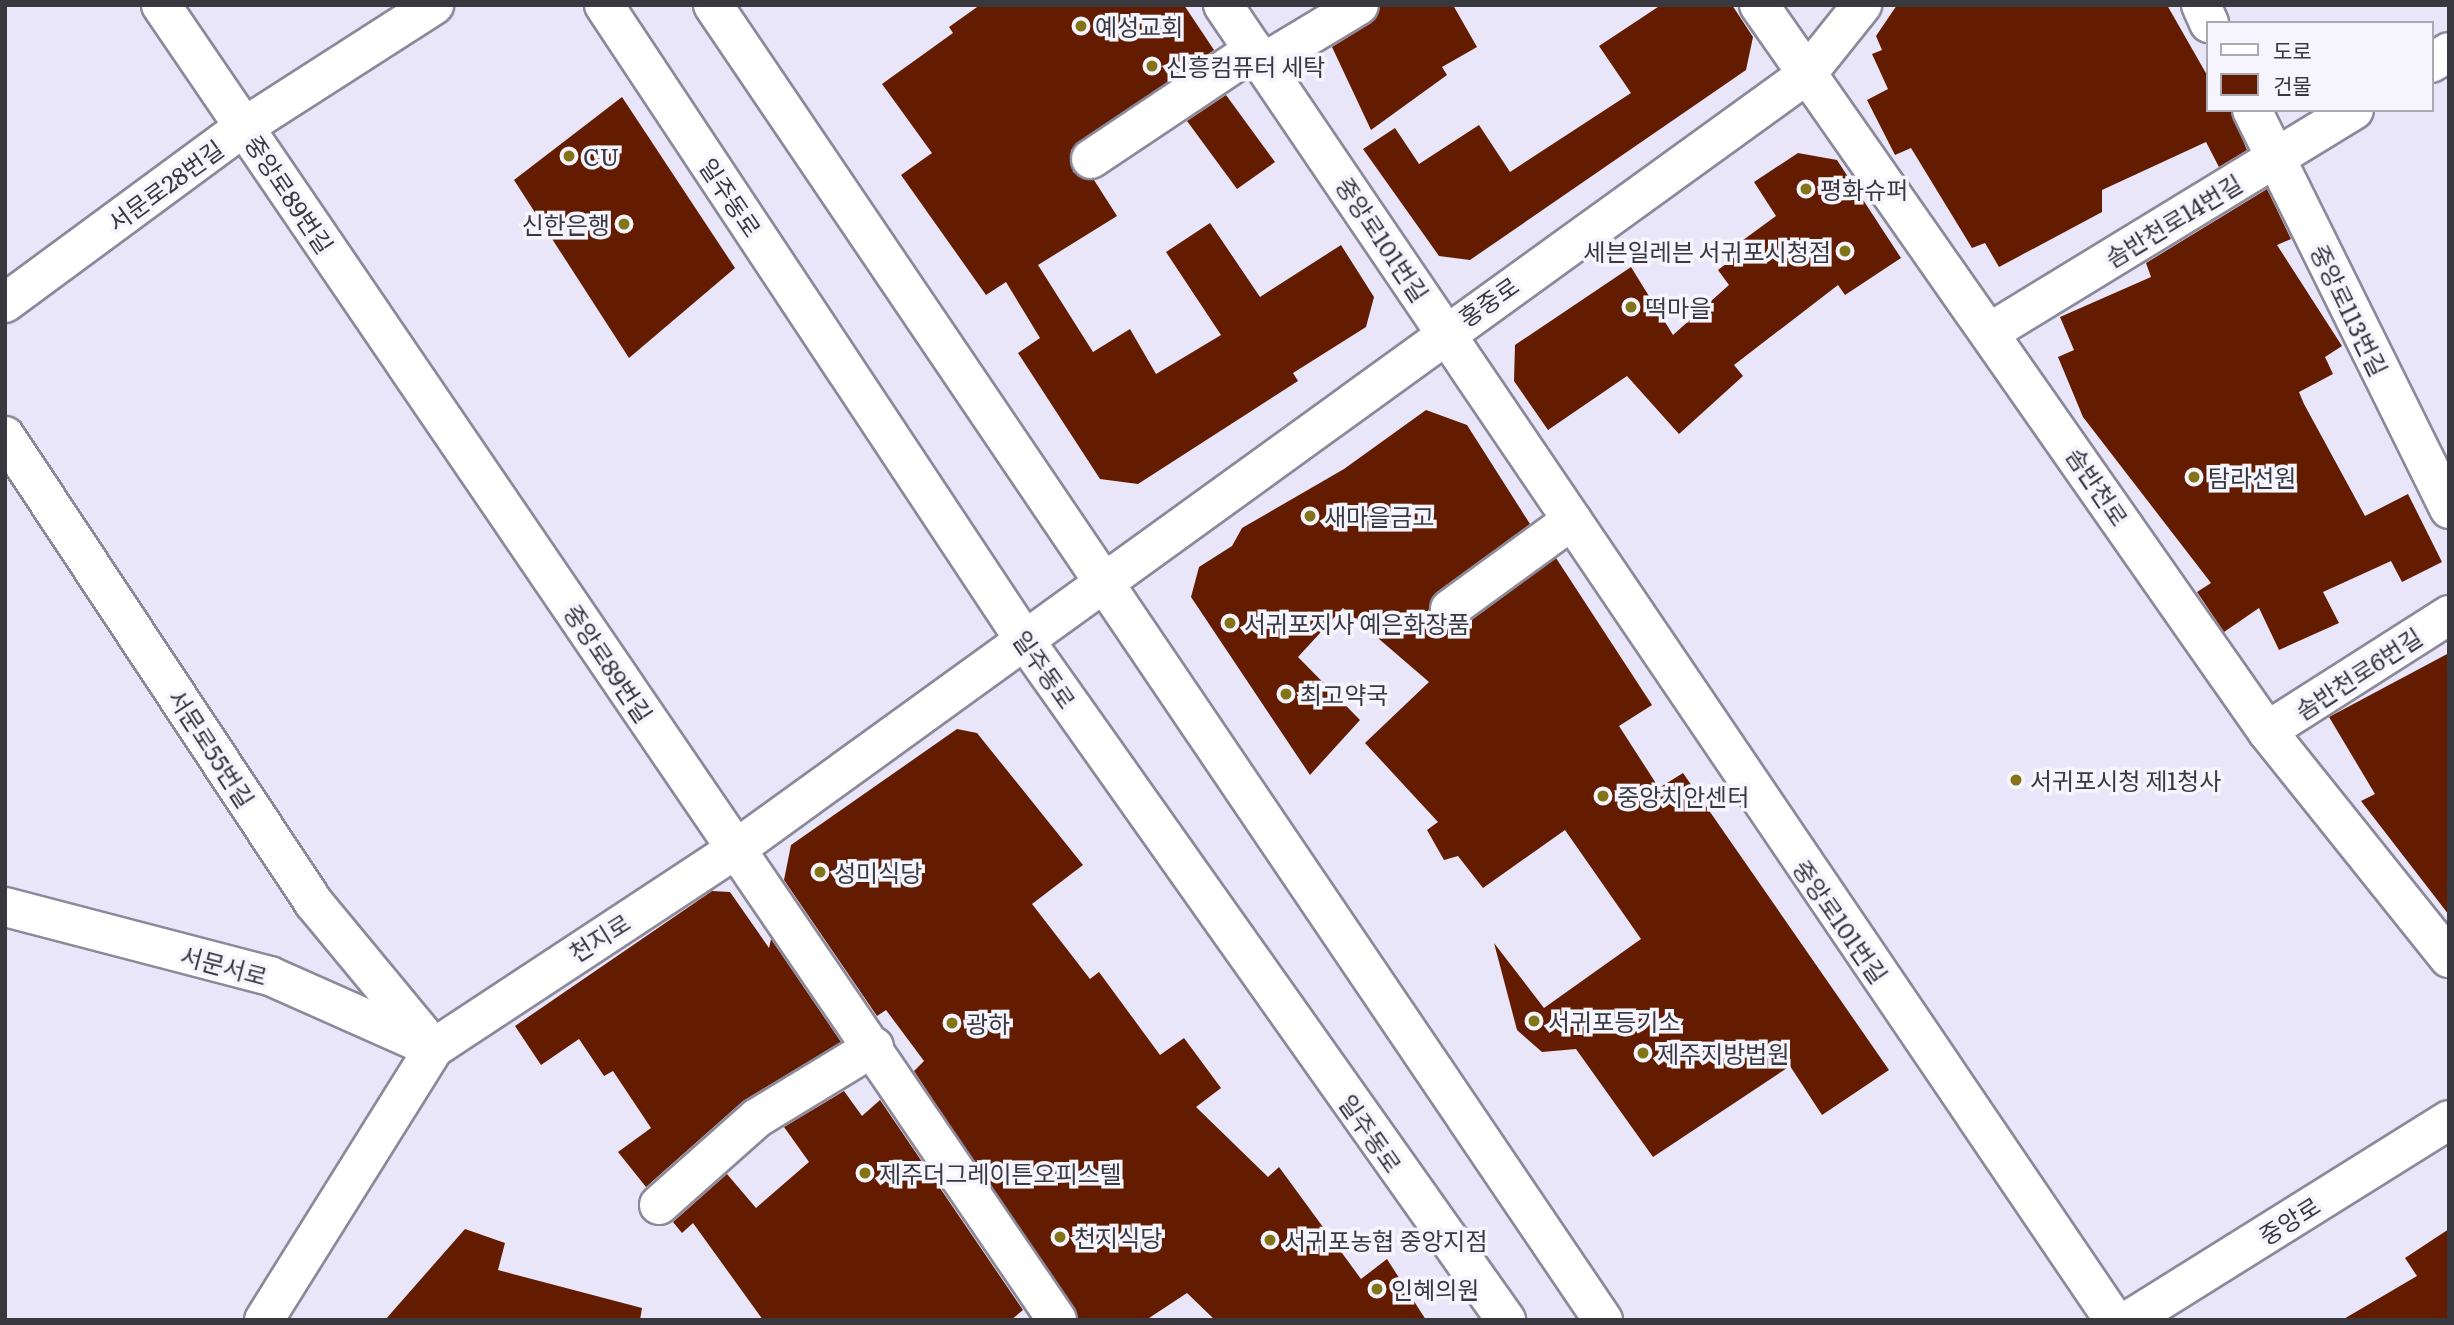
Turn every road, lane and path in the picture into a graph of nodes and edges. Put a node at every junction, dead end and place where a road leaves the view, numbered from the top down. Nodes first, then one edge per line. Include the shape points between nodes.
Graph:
1 (161, 5) edge
2 (434, 5) edge
3 (604, 5) edge
4 (713, 5) edge
5 (1223, 5) edge
6 (1359, 5) edge
7 (1759, 5) edge
8 (1863, 5) edge
9 (2201, 5) edge
10 (2208, 21) edge
11 (2449, 52) edge
12 (1258, 57) junction
13 (2433, 62) edge
14 (1806, 75) junction
15 (2253, 112) edge
16 (2351, 112) edge
17 (244, 127) junction
18 (2275, 158) junction
19 (1091, 159) dead end
20 (5, 303) edge
21 (1446, 331) junction
22 (1992, 331) junction
23 (5, 436) edge
24 (2449, 509) edge
25 (1572, 520) junction
26 (1100, 584) junction
27 (1450, 609) dead end
28 (2449, 615) edge
29 (1026, 642) junction
30 (2267, 731) junction
31 (736, 849) junction
32 (5, 907) edge
33 (2449, 958) edge
34 (874, 1046) junction
35 (434, 1048) junction
36 (2449, 1120) edge
37 (659, 1205) dead end
38 (264, 1320) edge
39 (1057, 1320) edge
40 (1506, 1320) edge
41 (1603, 1320) edge
42 (2114, 1320) edge
43 (2129, 1320) edge

1 - 17 street, 중앙로89번길
2 - 17 street, 서문로28번길
3 - 29 street, 일주동로
4 - 26 street
5 - 12 street, 중앙로101번길
6 - 12 street
7 - 14 street, 솜반천로
8 - 14 street, 홍중로
9 - 10 street
11 - 13 street
12 - 19 street
12 - 21 street, 중앙로101번길
14 - 21 street, 홍중로
14 - 22 street, 솜반천로
15 - 18 street, 중앙로113번길
16 - 18 street, 솜반천로14번길
17 - 20 street, 서문로28번길
17 - 31 street, 중앙로89번길
18 - 22 street, 솜반천로14번길
18 - 24 street, 중앙로113번길
21 - 25 street, 중앙로101번길
21 - 26 street, 홍중로
22 - 30 street, 솜반천로
23 - 35 street, 서문로55번길 via 314,903
25 - 27 street
25 - 42 street, 중앙로101번길
26 - 29 street, 홍중로
26 - 41 street
28 - 30 street, 솜반천로6번길
29 - 31 street, 천지로
29 - 40 street, 일주동로
30 - 33 street, 솜반천로
31 - 34 street, 중앙로89번길
31 - 35 street, 천지로
32 - 35 street, 서문서로 via 270,976
34 - 37 street via 757,1118
34 - 39 street, 중앙로89번길
35 - 38 street, 천지로
36 - 43 street, 중앙로

